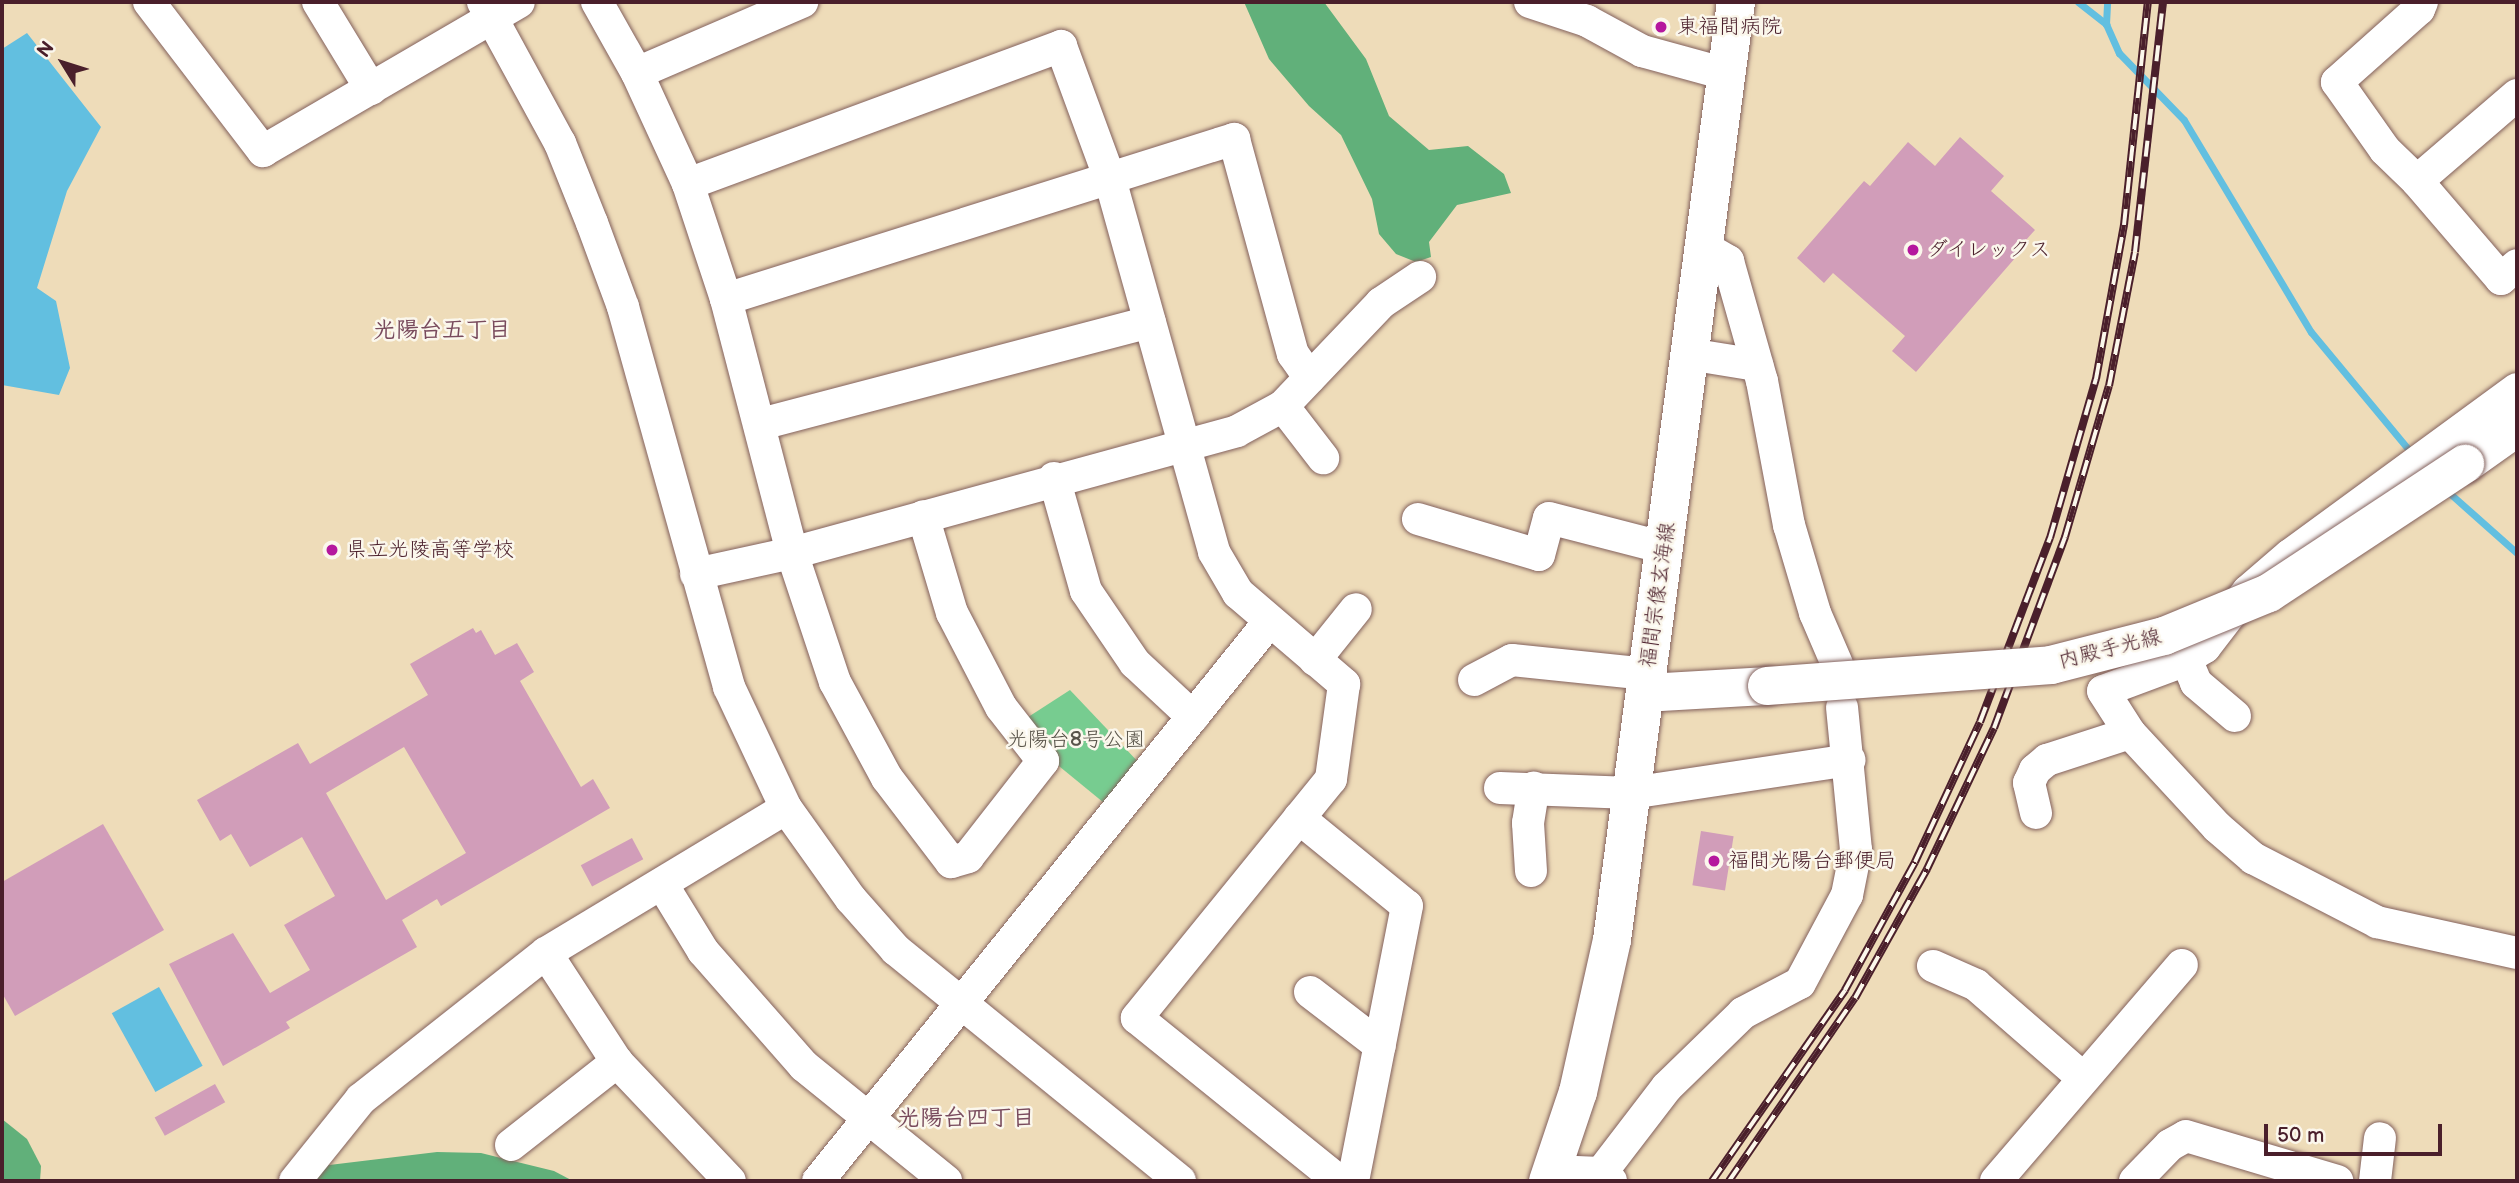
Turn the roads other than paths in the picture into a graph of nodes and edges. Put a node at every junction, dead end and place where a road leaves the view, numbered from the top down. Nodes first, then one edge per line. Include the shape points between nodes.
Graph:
1 (149, 2) edge
2 (318, 2) edge
3 (597, 2) edge
4 (802, 2) edge
5 (1530, 2) edge
6 (1736, 2) edge
7 (2422, 2) edge
8 (498, 7) edge
9 (637, 73) junction
10 (1726, 74) junction
11 (371, 89) junction
12 (2517, 95) edge
13 (1110, 179) junction
14 (2417, 181) junction
15 (688, 184) junction
16 (1704, 247) junction
17 (2517, 265) edge
18 (1420, 277) dead end
19 (726, 299) junction
20 (1150, 322) junction
21 (1689, 354) junction
22 (1757, 365) junction
23 (1310, 378) junction
24 (2517, 389) edge
25 (1283, 406) junction
26 (761, 424) junction
27 (2517, 427) edge
28 (1184, 444) junction
29 (1323, 458) dead end
30 (1054, 478) junction
31 (923, 516) junction
32 (1418, 520) dead end
33 (1665, 548) junction
34 (792, 553) junction
35 (696, 574) junction
36 (1356, 609) dead end
37 (1269, 622) junction
38 (2186, 659) junction
39 (1315, 660) junction
40 (1837, 664) dead end
41 (1474, 680) dead end
42 (1646, 684) junction
43 (1842, 708) dead end
44 (2235, 716) dead end
45 (1193, 717) junction
46 (2130, 733) junction
47 (1850, 760) junction
48 (1534, 787) junction
49 (1500, 788) dead end
50 (1631, 793) junction
51 (786, 808) junction
52 (2036, 813) dead end
53 (1299, 818) junction
54 (1531, 871) dead end
55 (662, 884) junction
56 (547, 953) junction
57 (2517, 953) edge
58 (2182, 965) dead end
59 (1933, 966) dead end
60 (1310, 992) dead end
61 (962, 1005) junction
62 (1380, 1046) junction
63 (617, 1062) junction
64 (2082, 1077) junction
65 (868, 1119) junction
66 (2380, 1138) dead end
67 (511, 1145) dead end
68 (1550, 1176) edge
69 (1606, 1177) edge
70 (295, 1181) edge
71 (730, 1181) edge
72 (818, 1181) edge
73 (946, 1181) edge
74 (1180, 1181) edge
75 (1339, 1181) edge
76 (1353, 1181) edge
77 (1996, 1181) edge
78 (2135, 1181) edge
79 (2337, 1181) edge
80 (2375, 1181) edge

1 - 11 street via 263,151
2 - 11 street
3 - 9 street
4 - 9 street
5 - 10 street via 1587,21 1642,51
6 - 10 main road, 福間宗像玄海線
7 - 14 street via 2337,82 2385,150
8 - 11 street
8 - 35 street via 560,144 624,307
9 - 15 street
10 - 16 main road, 福間宗像玄海線
12 - 14 street
13 - 15 street via 1061,46
13 - 19 street
13 - 20 street
13 - 23 street via 1234,139 1293,354
14 - 17 street via 2501,279
15 - 19 street
16 - 21 main road, 福間宗像玄海線
16 - 22 street via 1728,261
18 - 23 street via 1381,303
19 - 26 street
20 - 26 street
20 - 28 street
21 - 22 street
21 - 33 main road, 福間宗像玄海線
22 - 40 street via 1789,525 1815,613
23 - 25 street
24 - 38 street via 2290,555 2248,592 2205,647
25 - 28 street via 1237,431
25 - 29 street
26 - 34 street
27 - 42 main road, 内殿手光線, bridge via 2281,587 2164,636 2051,665 1768,686
28 - 30 street
28 - 37 street via 1214,552 1238,593
30 - 31 street
30 - 45 street via 1086,591 1135,663
31 - 34 street
31 - 34 street via 952,613 1001,707 1043,761 968,857 951,862 887,778 835,682
32 - 33 street via 1539,555 1549,518
33 - 42 main road, 福間宗像玄海線
34 - 35 street
35 - 51 street via 729,687
36 - 39 street
37 - 39 street
37 - 45 street
38 - 44 street via 2196,683
38 - 46 street via 2103,691
39 - 53 street via 1344,684 1331,779
41 - 42 street via 1511,660
42 - 50 main road, 福間宗像玄海線
43 - 47 street
45 - 61 street
46 - 52 street via 2047,760 2035,770 2029,783
46 - 57 street via 2217,827 2253,858 2293,881 2377,922
47 - 50 street
47 - 69 street via 1856,850 1847,895 1800,983 1742,1013 1667,1087
48 - 49 street
48 - 50 street
48 - 54 street via 1528,823
50 - 68 main road, 福間宗像玄海線 via 1596,1024
51 - 55 street
51 - 61 street via 851,899 896,950
53 - 62 street via 1407,906
53 - 75 street via 1137,1018
55 - 56 street
55 - 65 street via 703,951 746,1005 804,1066
56 - 63 street
56 - 70 street via 361,1100
58 - 64 street
59 - 64 street via 1976,985
60 - 62 street
61 - 65 street
61 - 74 street
62 - 76 street
63 - 67 street
63 - 71 street
64 - 77 street
65 - 72 street
65 - 73 street
66 - 80 street
68 - 69 street
78 - 79 street via 2170,1145 2186,1136

